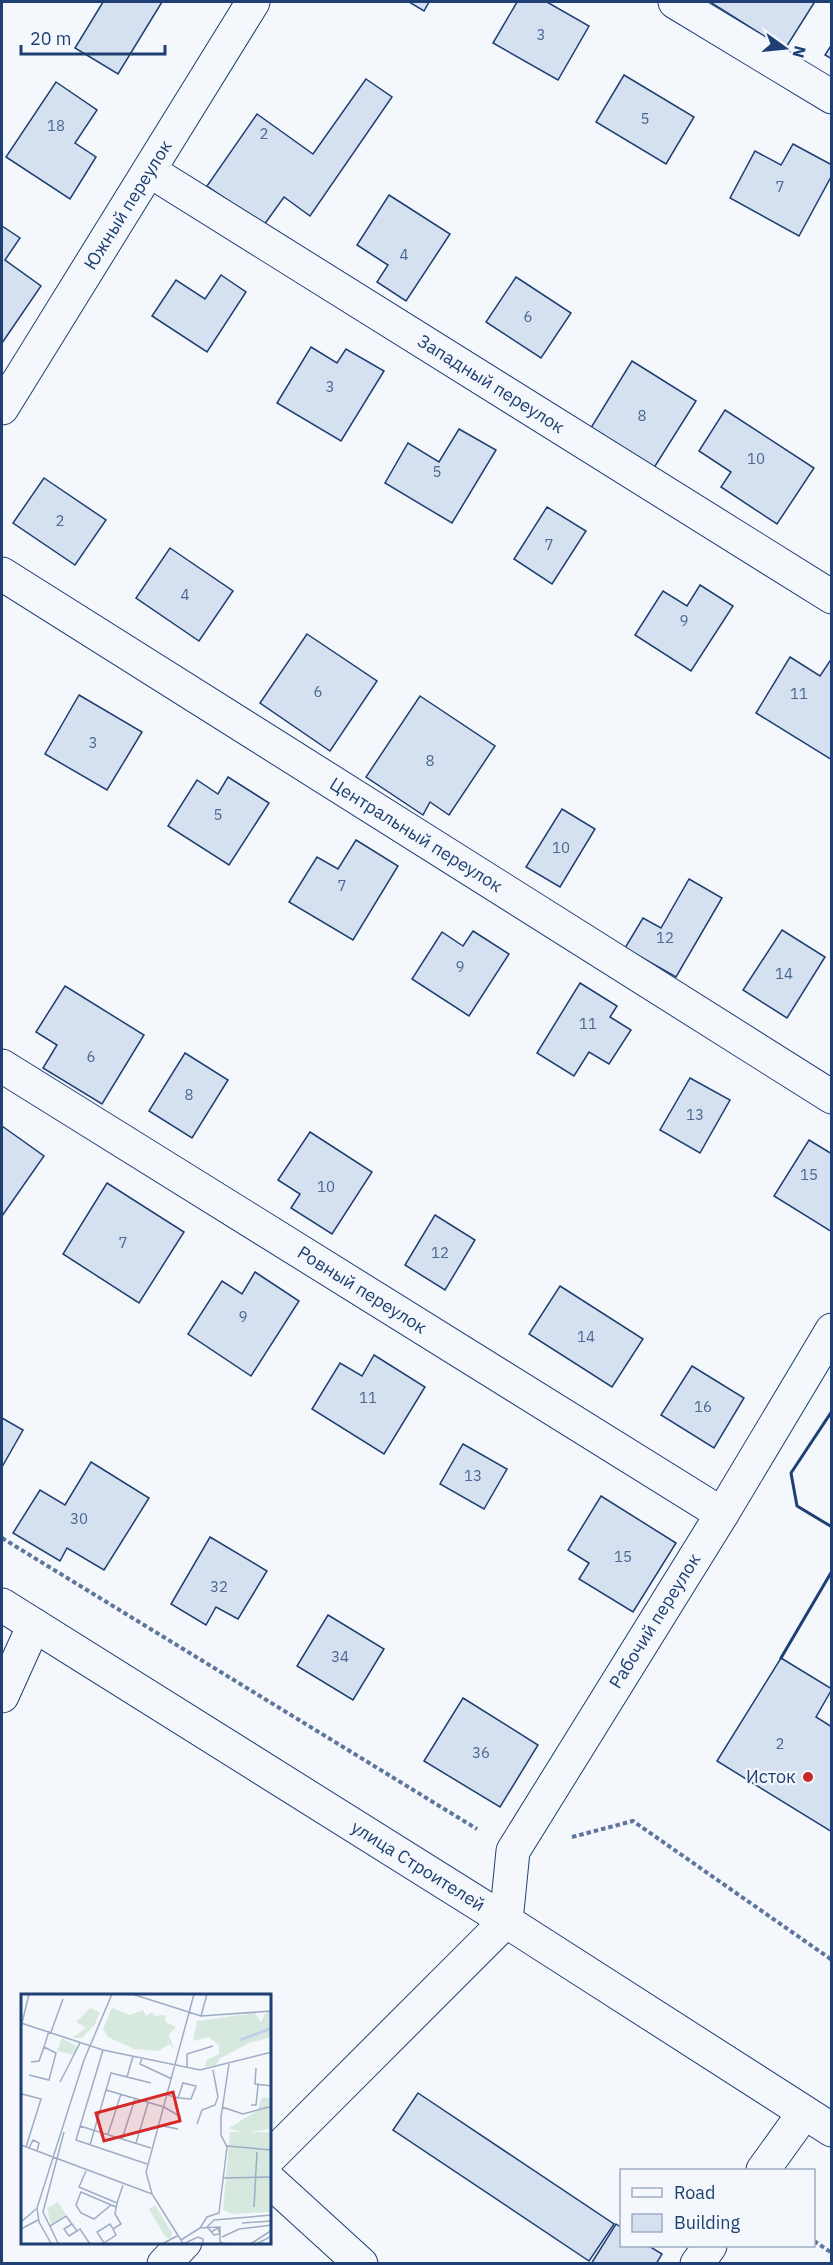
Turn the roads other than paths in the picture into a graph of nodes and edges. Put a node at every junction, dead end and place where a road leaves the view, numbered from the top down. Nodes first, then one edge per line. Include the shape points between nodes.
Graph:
1 (253, 2) edge
2 (675, 2) edge
3 (831, 97) edge
4 (150, 171) junction
5 (2, 408) edge
6 (2, 574) edge
7 (831, 597) edge
8 (2, 1066) edge
9 (831, 1097) edge
10 (831, 1330) edge
11 (722, 1514) junction
12 (2, 1605) edge
13 (34, 1625) junction
14 (2, 1696) edge
15 (506, 1921) junction
16 (804, 2113) junction
17 (831, 2130) edge
18 (272, 2155) edge
19 (764, 2169) edge
20 (272, 2183) edge
21 (183, 2244) edge
22 (709, 2247) edge
23 (164, 2264) edge
24 (361, 2264) edge
25 (697, 2264) edge

1 - 4 street, Южный переулок
2 - 3 street
4 - 5 street, Южный переулок
4 - 7 street, Западный переулок
6 - 9 street, Центральный переулок
8 - 11 street, Ровный переулок
10 - 11 street, Рабочий переулок
11 - 15 street, Рабочий переулок via 513,1851
12 - 13 street, улица Строителей
13 - 14 street
13 - 15 street, улица Строителей
15 - 16 street, улица Строителей
15 - 18 street
16 - 17 street, улица Строителей
16 - 19 street
20 - 24 street
21 - 23 street
22 - 25 street

